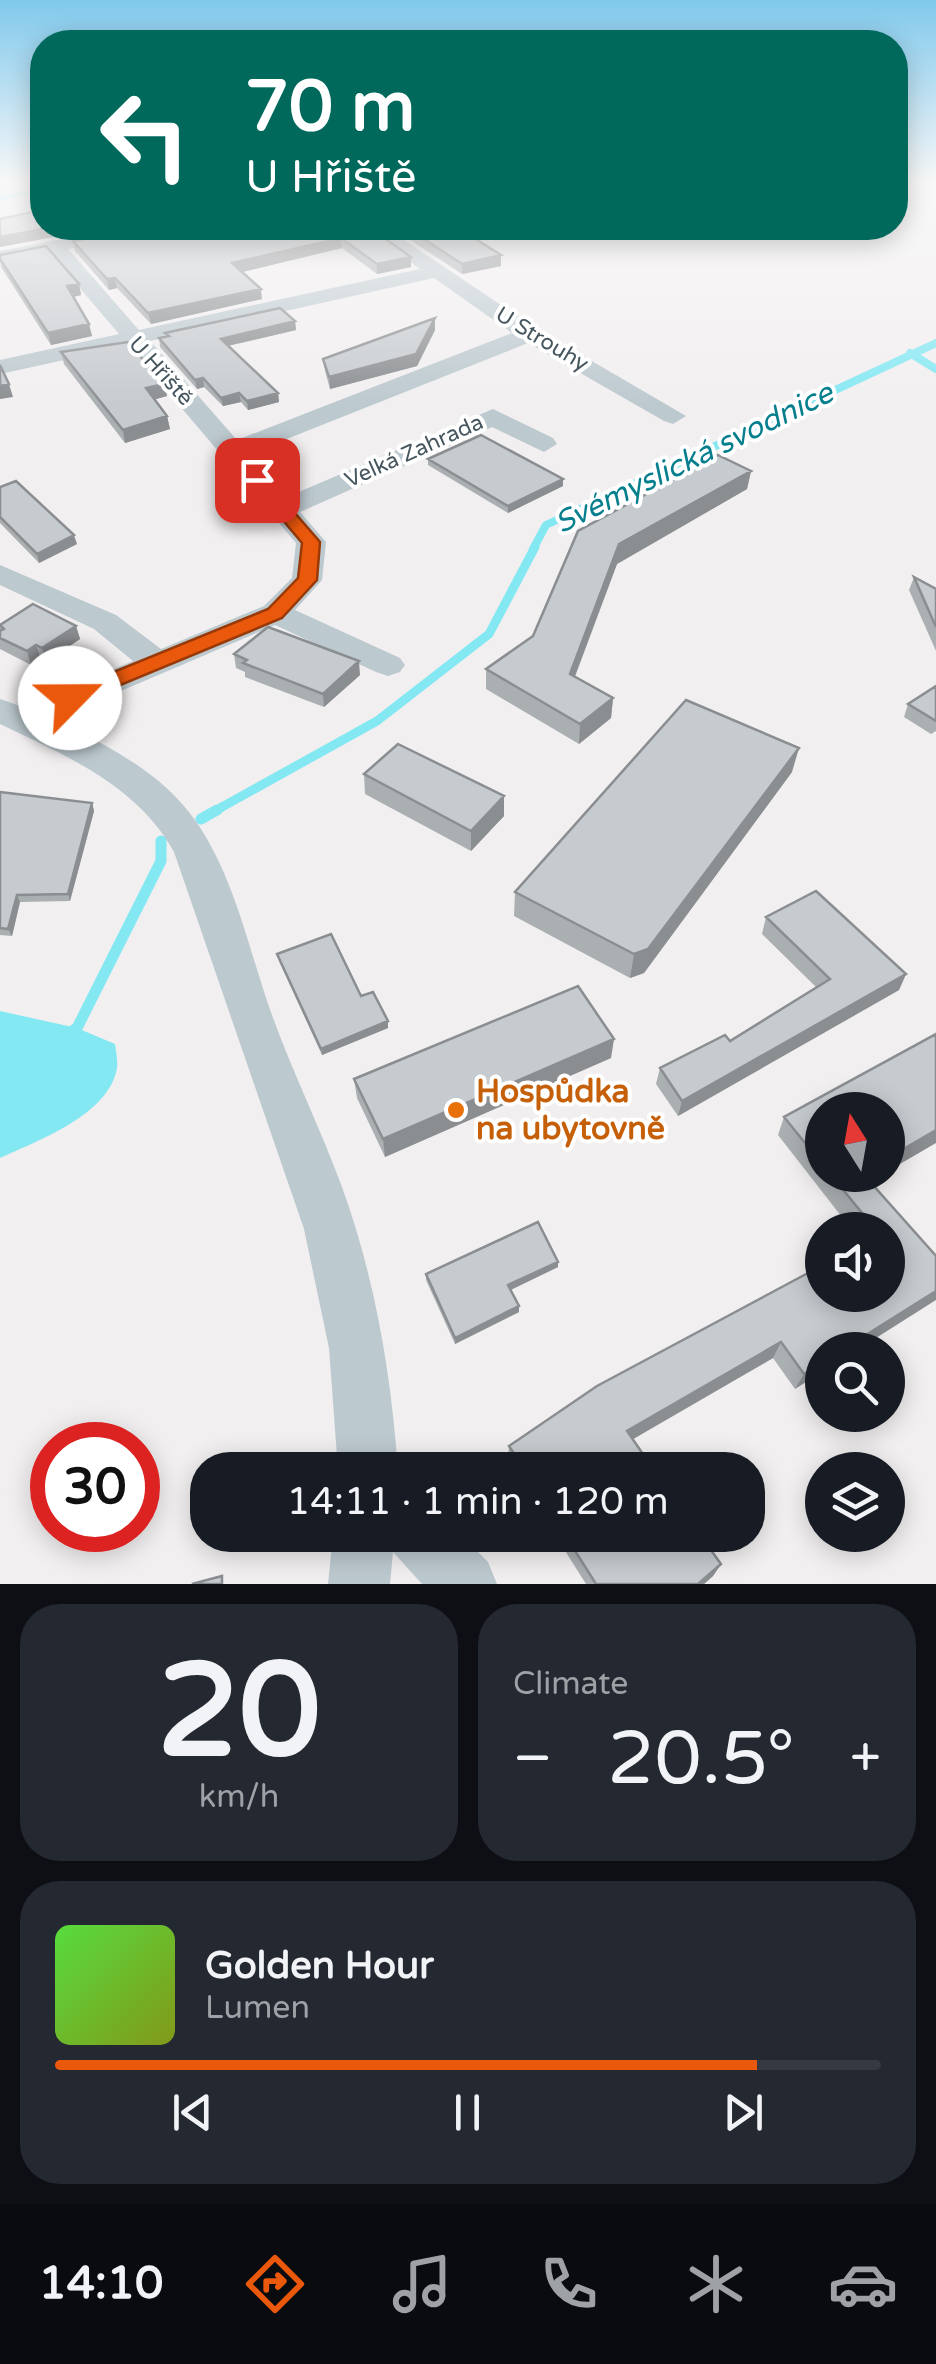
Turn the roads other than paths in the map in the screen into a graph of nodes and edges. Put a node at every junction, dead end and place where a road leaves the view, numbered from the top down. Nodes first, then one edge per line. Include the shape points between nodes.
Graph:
1 (65, 258) edge
2 (415, 258) edge
3 (434, 272) junction
4 (529, 334) junction
5 (133, 340) junction
6 (0, 367) edge
7 (673, 416) dead end
8 (544, 444) dead end
9 (232, 451) junction
10 (282, 509) junction
11 (0, 574) edge
12 (275, 614) junction
13 (155, 661) junction
14 (388, 664) dead end
15 (11, 715) edge
16 (367, 1452) edge
17 (362, 1552) edge
18 (434, 1552) edge
19 (358, 1584) edge
20 (466, 1584) edge

1 - 5 street, U Hřiště
2 - 3 street, U Strouhy
3 - 4 street, U Strouhy
3 - 5 street
4 - 7 street, U Strouhy
4 - 9 street
5 - 6 street
5 - 9 street, U Hřiště
8 - 10 street, Velká Zahrada via 494,417
9 - 10 street, U Hřiště
10 - 12 street, U Hřiště via 311,542 307,580
11 - 13 street via 105,622
12 - 13 street, U Hřiště
12 - 14 street
13 - 15 street, U Hřiště
15 - 16 street via 144,789 181,830 206,880 345,1276 366,1400
17 - 19 street
18 - 20 street

